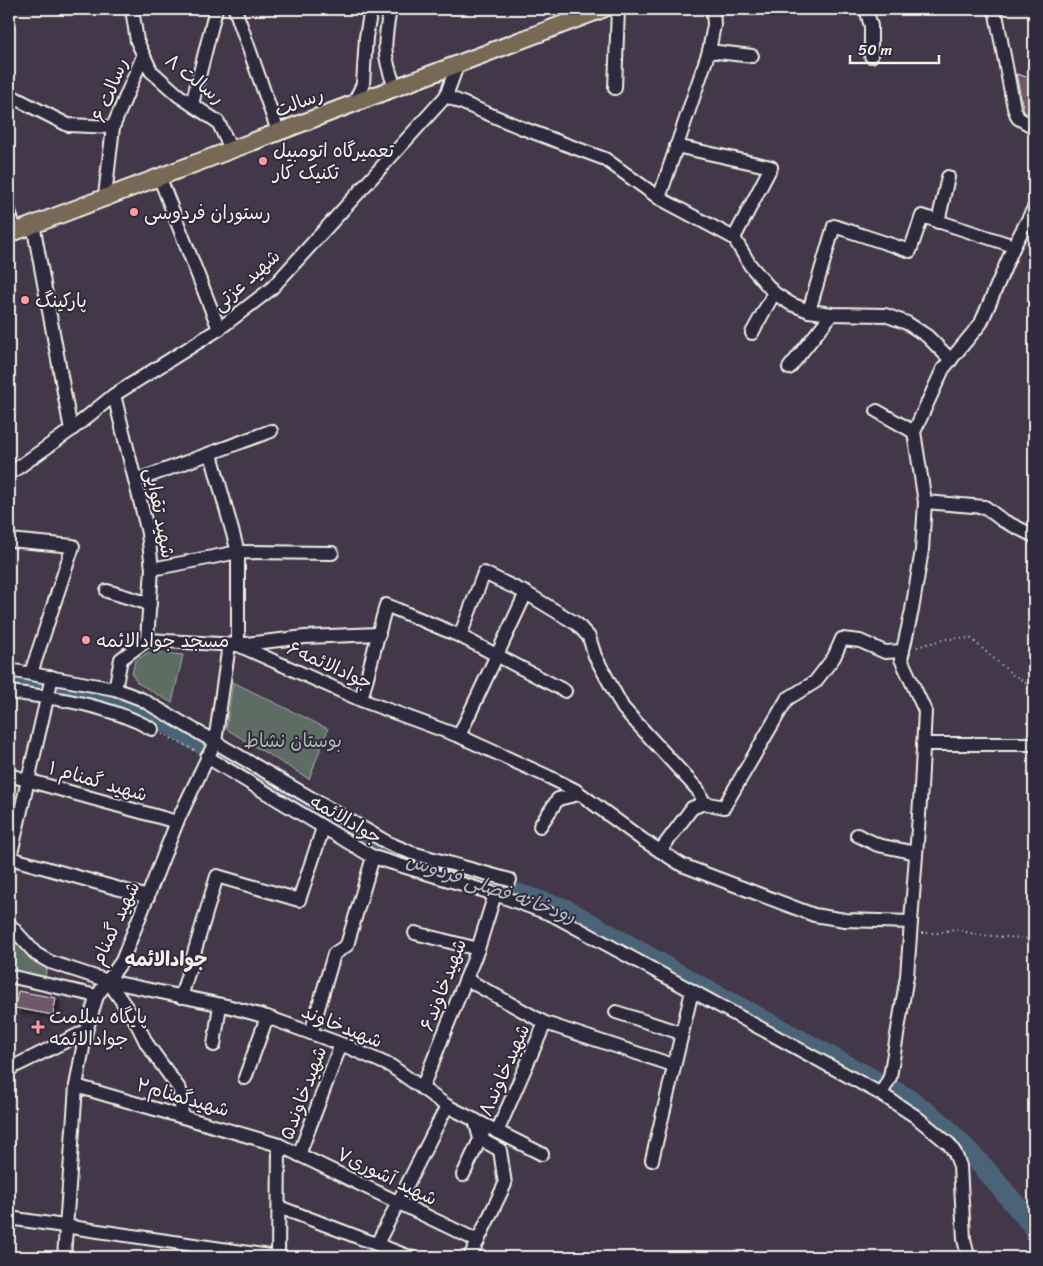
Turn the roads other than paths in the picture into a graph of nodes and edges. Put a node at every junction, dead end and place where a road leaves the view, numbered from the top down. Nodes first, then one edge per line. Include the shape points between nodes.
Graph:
1 (132, 9) edge
2 (216, 9) edge
3 (235, 9) edge
4 (371, 9) edge
5 (390, 9) edge
6 (603, 9) edge
7 (618, 9) edge
8 (713, 9) edge
9 (866, 9) edge
10 (995, 9) edge
11 (709, 51) junction
12 (142, 56) junction
13 (752, 56) dead end
14 (870, 56) dead end
15 (458, 63) junction
16 (395, 87) junction
17 (615, 88) dead end
18 (9, 96) edge
19 (446, 96) junction
20 (354, 103) junction
21 (192, 104) junction
22 (113, 127) junction
23 (1034, 127) edge
24 (278, 131) junction
25 (676, 146) junction
26 (231, 149) junction
27 (159, 176) junction
28 (948, 177) dead end
29 (105, 196) junction
30 (659, 198) junction
31 (1034, 208) edge
32 (9, 212) edge
33 (938, 222) junction
34 (33, 224) junction
35 (12, 232) edge
36 (734, 238) junction
37 (1014, 246) junction
38 (774, 292) junction
39 (810, 311) junction
40 (832, 314) junction
41 (219, 329) junction
42 (752, 333) dead end
43 (951, 360) junction
44 (789, 368) dead end
45 (114, 395) junction
46 (877, 411) dead end
47 (71, 430) junction
48 (271, 431) dead end
49 (914, 432) junction
50 (211, 454) junction
51 (9, 474) edge
52 (135, 481) junction
53 (925, 502) junction
54 (1034, 536) edge
55 (9, 540) edge
56 (238, 552) junction
57 (332, 553) dead end
58 (152, 569) junction
59 (107, 591) dead end
60 (526, 593) junction
61 (150, 604) junction
62 (378, 634) junction
63 (460, 636) junction
64 (147, 640) junction
65 (233, 645) junction
66 (902, 651) junction
67 (496, 655) junction
68 (9, 670) edge
69 (31, 673) junction
70 (52, 677) junction
71 (115, 688) junction
72 (565, 691) dead end
73 (9, 692) edge
74 (48, 697) junction
75 (361, 700) junction
76 (152, 728) road end
77 (459, 736) junction
78 (214, 742) junction
79 (923, 744) junction
80 (1034, 744) edge
81 (207, 757) junction
82 (9, 775) edge
83 (30, 781) junction
84 (579, 794) junction
85 (704, 803) junction
86 (177, 822) junction
87 (540, 826) dead end
88 (323, 828) junction
89 (857, 835) dead end
90 (660, 851) junction
91 (916, 853) junction
92 (373, 857) junction
93 (9, 860) edge
94 (510, 880) dead end
95 (495, 894) junction
96 (148, 897) junction
97 (9, 924) edge
98 (910, 928) junction
99 (415, 933) dead end
100 (478, 949) junction
101 (9, 976) edge
102 (466, 979) junction
103 (108, 981) junction
104 (692, 991) junction
105 (97, 996) junction
106 (181, 997) junction
107 (220, 1005) junction
108 (616, 1012) dead end
109 (267, 1017) junction
110 (545, 1023) junction
111 (311, 1033) junction
112 (681, 1033) junction
113 (84, 1036) junction
114 (342, 1044) junction
115 (214, 1045) dead end
116 (673, 1065) junction
117 (9, 1070) edge
118 (9, 1077) edge
119 (245, 1078) dead end
120 (76, 1086) junction
121 (422, 1088) junction
122 (881, 1094) junction
123 (447, 1106) junction
124 (182, 1116) junction
125 (486, 1126) junction
126 (480, 1139) junction
127 (279, 1145) junction
128 (299, 1154) junction
129 (542, 1154) dead end
130 (652, 1160) dead end
131 (463, 1175) dead end
132 (398, 1202) junction
133 (279, 1207) junction
134 (9, 1218) edge
135 (66, 1226) junction
136 (478, 1241) junction
137 (377, 1244) junction
138 (64, 1257) edge
139 (278, 1257) edge
140 (410, 1257) edge
141 (470, 1257) edge
142 (968, 1257) edge

1 - 12 street, رسالت ۸
2 - 21 street
3 - 24 street
4 - 20 street via 363,84
5 - 16 street via 384,46 385,63
6 - 15 main road, رسالت
7 - 17 street
8 - 11 street via 714,25
9 - 14 street via 871,26
10 - 23 street via 1014,108 1018,118
11 - 13 street
11 - 25 street
12 - 21 street, رسالت ۸ via 162,82
12 - 22 street, رسالت ۶
15 - 16 main road, رسالت
15 - 19 street, شهید عزتی
16 - 20 main road, رسالت
18 - 22 street via 68,125
19 - 30 street via 605,159
19 - 41 street, شهید عزتی via 271,289
20 - 24 main road, رسالت
21 - 26 street, رسالت ۸ via 218,122
22 - 29 street, رسالت ۶
24 - 26 main road, رسالت
25 - 30 street
25 - 36 street via 771,167
26 - 27 main road, رسالت
27 - 29 main road, رسالت
27 - 41 street
28 - 33 street
29 - 34 main road, رسالت
30 - 36 street
31 - 37 street
32 - 35 street
33 - 37 street
33 - 39 street via 922,216 910,251 834,226
34 - 35 main road, رسالت
34 - 47 street
36 - 38 street via 750,265
37 - 43 street via 982,323
38 - 39 street via 791,304
38 - 42 street
39 - 40 street
40 - 43 street via 885,316 907,323 927,336
40 - 44 street
41 - 45 street, شهید عزتی
43 - 49 street via 943,369
45 - 47 street, شهید عزتی
45 - 52 street, شهید تقوایی
46 - 49 street
47 - 51 street, شهید عزتی
48 - 50 street
49 - 53 street
50 - 52 street
50 - 56 street, شهید گمنام
52 - 58 street, شهید تقوایی via 148,533
53 - 54 street via 985,507 1002,520
53 - 66 street via 922,550
55 - 69 street via 73,546
56 - 57 street
56 - 58 street
56 - 65 street, شهید گمنام
58 - 61 street, شهید تقوایی
59 - 61 street
60 - 63 street via 484,573
60 - 67 street
60 - 85 street via 577,624 589,637 595,656 623,708 698,790
61 - 64 street, شهید تقوایی
62 - 63 street via 386,605
62 - 65 street via 305,637
62 - 75 street
63 - 67 street
64 - 65 street, جوادالائمه۶
64 - 71 street via 121,659
65 - 75 street, جوادالائمه۶
65 - 78 street, شهید گمنام
66 - 79 street via 900,659 924,711
66 - 85 street via 885,652 860,640 842,639 834,657 815,682 787,699 724,807
67 - 72 street
67 - 77 street
68 - 69 street, جوادالائمه
69 - 70 street, جوادالائمه
70 - 71 street, جوادالائمه
70 - 74 street
71 - 78 street, جوادالائمه via 141,699
73 - 74 street
74 - 76 street via 118,713
74 - 83 street
75 - 77 street, جوادالائمه۶
77 - 84 street, جوادالائمه۶
78 - 81 street, شهید گمنام
78 - 94 street, جوادالائمه via 388,843 412,853
79 - 80 street
79 - 91 street
81 - 86 street, شهید گمنام
81 - 88 street, جوادالائمه
82 - 83 street, شهید گمنام ۱
83 - 86 street, شهید گمنام ۱
83 - 93 street
84 - 87 street via 558,799
84 - 90 street, جوادالائمه۶
85 - 90 street via 692,808
86 - 96 street, شهید گمنام
88 - 92 street, جوادالائمه
88 - 106 street via 299,900 217,876
89 - 91 street via 878,845
90 - 98 street, جوادالائمه۶ via 682,865 814,915
91 - 98 street
92 - 95 street, جوادالائمه
92 - 111 street via 347,945 334,954
93 - 96 street
95 - 100 street, شهیدخاوند۶
95 - 104 street, جوادالائمه via 553,915
96 - 103 street, شهید گمنام via 122,961
97 - 103 street, شهیدخاوند via 36,954 50,962
98 - 122 street via 907,976 890,1077
99 - 100 street
100 - 102 street, شهیدخاوند۶
101 - 105 street
102 - 110 street
102 - 121 street, شهیدخاوند۶
103 - 105 street, شهید گمنام
103 - 106 street, شهیدخاوند
103 - 124 street via 180,1090
104 - 112 street
104 - 122 street, جوادالائمه
105 - 113 street, شهید گمنام
106 - 107 street, شهیدخاوند
107 - 109 street, شهیدخاوند
107 - 115 street
108 - 112 street
109 - 111 street, شهیدخاوند
109 - 119 street
110 - 116 street
110 - 125 street, شهیدخاوند۸
111 - 114 street, شهیدخاوند
112 - 116 street
113 - 117 street
113 - 118 street
113 - 120 street, شهید گمنام
114 - 121 street, شهیدخاوند via 391,1066
114 - 128 street, شهیدخاوند۵
116 - 130 street
120 - 124 street, شهیدگمنام۲
120 - 135 street, شهید گمنام
121 - 123 street, شهیدخاوند
122 - 142 street, جوادالائمه via 915,1116 956,1153
123 - 125 street, شهیدخاوند
123 - 132 street
124 - 127 street, شهیدگمنام۲
125 - 126 street
125 - 129 street, شهیدخاوند
126 - 131 street
126 - 136 street via 500,1150 505,1184
127 - 128 street, شهید آشوری۷
127 - 133 street
128 - 132 street, شهید آشوری۷
132 - 136 street, شهید آشوری۷
132 - 137 street
133 - 137 street
133 - 139 street
134 - 135 street
135 - 138 street, شهید گمنام
135 - 139 street
136 - 141 street
137 - 140 street

